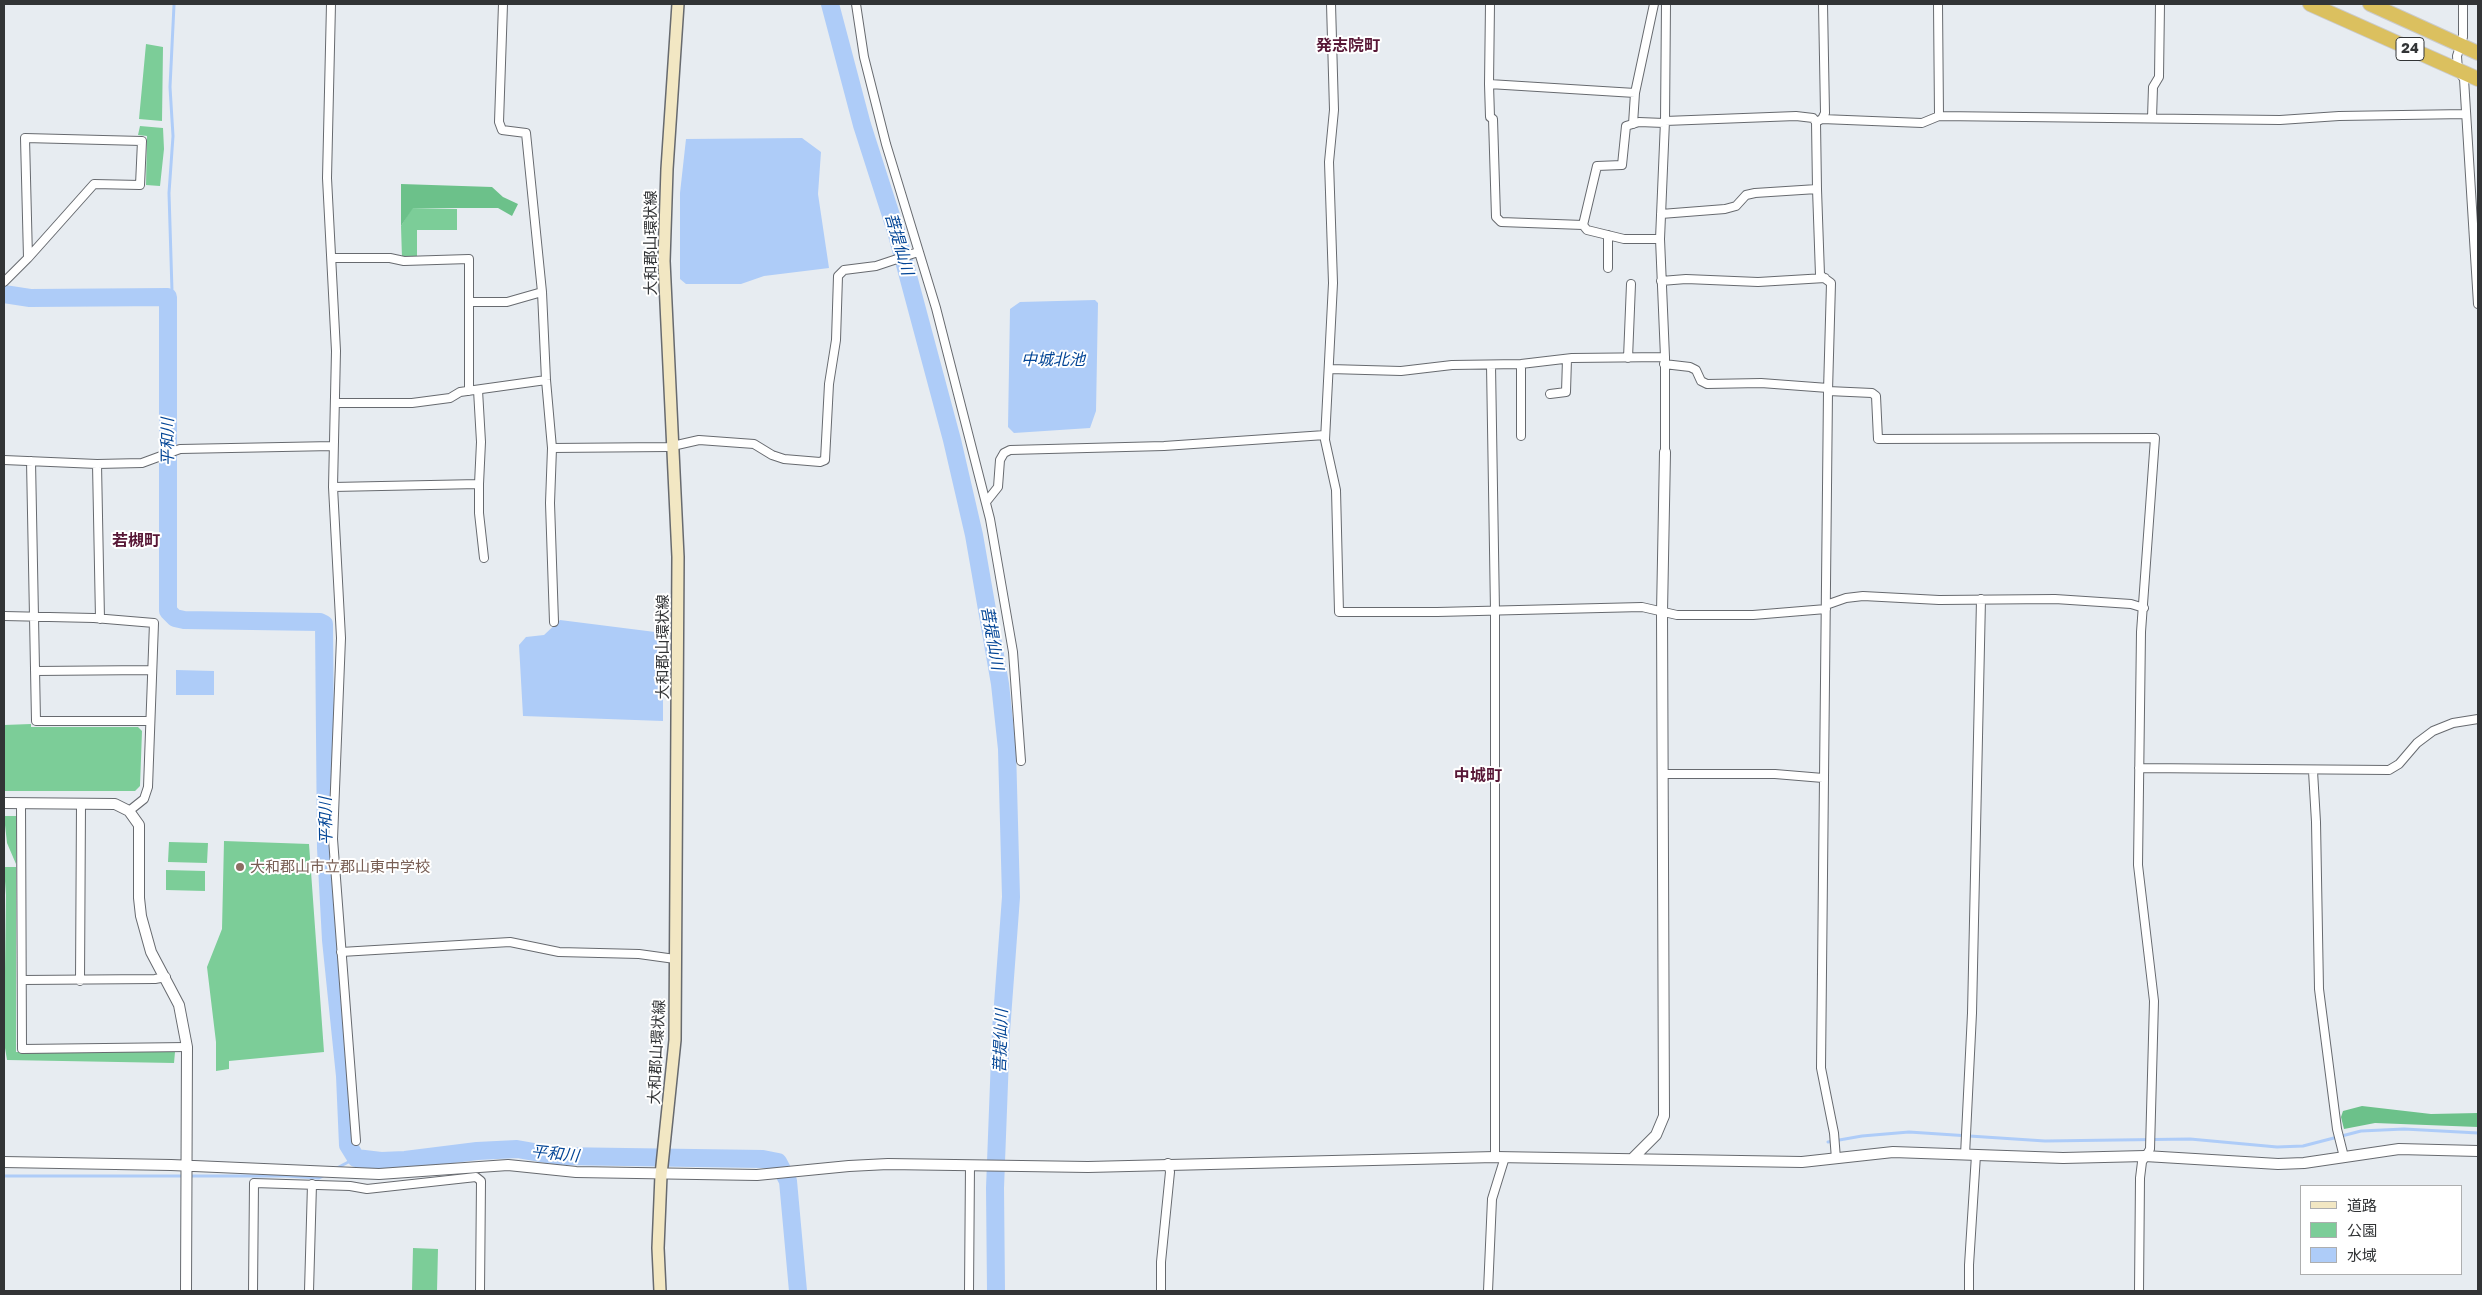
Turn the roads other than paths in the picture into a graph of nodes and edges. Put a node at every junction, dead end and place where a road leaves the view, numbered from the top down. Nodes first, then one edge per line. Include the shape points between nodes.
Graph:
1 (332, 4) edge
2 (503, 4) edge
3 (678, 4) edge
4 (856, 4) edge
5 (1331, 4) edge
6 (1490, 4) edge
7 (1654, 4) edge
8 (1666, 4) edge
9 (1823, 4) edge
10 (1938, 4) edge
11 (2160, 4) edge
12 (2310, 4) edge
13 (2370, 4) edge
14 (2463, 4) edge
15 (2461, 45) junction
16 (2478, 53) edge
17 (2458, 70) junction
18 (2478, 79) edge
19 (1489, 84) junction
20 (1635, 93) junction
21 (2466, 114) junction
22 (1939, 116) junction
23 (2152, 118) junction
24 (1819, 120) junction
25 (1665, 122) junction
26 (1633, 124) junction
27 (1817, 189) junction
28 (1661, 214) junction
29 (1583, 225) junction
30 (1608, 235) junction
31 (1660, 239) junction
32 (916, 253) junction
33 (28, 258) junction
34 (332, 258) junction
35 (1608, 268) dead end
36 (1825, 278) junction
37 (1661, 281) junction
38 (4, 282) edge
39 (1631, 284) dead end
40 (542, 292) junction
41 (469, 302) junction
42 (2478, 304) edge
43 (1628, 358) junction
44 (1567, 359) junction
45 (1665, 360) junction
46 (1521, 364) junction
47 (1491, 365) junction
48 (1330, 369) junction
49 (546, 380) junction
50 (1828, 389) junction
51 (478, 390) junction
52 (469, 391) junction
53 (1550, 394) dead end
54 (336, 403) junction
55 (1325, 435) junction
56 (1521, 436) dead end
57 (333, 446) junction
58 (674, 446) junction
59 (552, 448) junction
60 (1665, 452) joint
61 (4, 460) edge
62 (31, 462) junction
63 (97, 464) junction
64 (479, 484) junction
65 (332, 487) junction
66 (986, 502) junction
67 (484, 558) dead end
68 (1981, 599) junction
69 (1826, 607) junction
70 (2144, 608) junction
71 (1496, 610) junction
72 (1662, 612) junction
73 (4, 616) edge
74 (34, 617) junction
75 (100, 618) junction
76 (554, 622) dead end
77 (151, 670) junction
78 (35, 671) junction
79 (2478, 720) edge
80 (150, 721) junction
81 (1020, 761) dead end
82 (2139, 768) junction
83 (2313, 770) junction
84 (1663, 774) junction
85 (1823, 778) junction
86 (4, 803) edge
87 (22, 803) junction
88 (81, 804) junction
89 (130, 811) junction
90 (341, 952) junction
91 (675, 959) junction
92 (166, 977) junction
93 (22, 980) junction
94 (80, 981) junction
95 (187, 1047) junction
96 (356, 1142) dead end
97 (2478, 1151) edge
98 (1965, 1155) junction
99 (1976, 1155) junction
100 (2145, 1156) junction
101 (1500, 1157) junction
102 (2344, 1157) junction
103 (1633, 1158) junction
104 (1836, 1158) junction
105 (4, 1162) edge
106 (1168, 1163) junction
107 (972, 1165) junction
108 (187, 1167) junction
109 (661, 1174) junction
110 (312, 1184) junction
111 (186, 1291) edge
112 (253, 1291) edge
113 (309, 1291) edge
114 (480, 1291) edge
115 (660, 1291) edge
116 (968, 1291) edge
117 (1161, 1291) edge
118 (1488, 1291) edge
119 (1969, 1291) edge
120 (2139, 1291) edge

1 - 34 street via 327,178
2 - 40 street via 499,122 502,130 526,133
3 - 58 main road, 大和郡山環状線 via 664,261
4 - 32 street via 866,67
5 - 48 street via 1334,110 1329,162 1333,283
6 - 19 street
7 - 20 street
8 - 25 street
9 - 24 street via 1824,113
10 - 22 street
11 - 23 street via 2159,77 2153,87
12 - 17 highway, 24
13 - 15 highway, 24
14 - 15 street
15 - 16 highway, 24
15 - 17 street via 2457,56
17 - 18 highway, 24
17 - 21 street via 2464,79
19 - 20 street
19 - 29 street via 1496,218 1501,222
20 - 26 street
21 - 23 street via 2280,120
21 - 42 street
22 - 23 street
22 - 24 street via 1922,123
24 - 25 street via 1796,116
24 - 27 street
25 - 26 street
25 - 28 street
26 - 29 street via 1626,126 1622,165 1597,166
27 - 28 street via 1755,193 1746,195 1736,206 1725,209
27 - 36 street via 1820,275
28 - 31 street
29 - 30 street via 1586,230
30 - 31 street via 1624,239
30 - 35 street
31 - 37 street
32 - 58 street via 876,266 844,270 838,276 836,340 829,384 825,460 784,459 743,442 700,440
32 - 66 street via 950,358
33 - 33 street via 94,184 140,185 142,141 25,138
33 - 38 street
34 - 41 street via 469,259
34 - 54 street
36 - 37 street via 1758,282
36 - 50 street via 1831,283
37 - 45 street
39 - 43 street
40 - 41 street via 507,302
40 - 49 street
41 - 52 street
43 - 44 street
43 - 45 street
44 - 46 street
44 - 53 street via 1566,392
45 - 50 street via 1696,370 1701,381 1707,384 1761,382
45 - 60 street
46 - 47 street
46 - 56 street
47 - 48 street via 1401,370
47 - 71 street
48 - 55 street
49 - 51 street
49 - 59 street
50 - 69 street
50 - 70 street via 1876,396 1878,439 2155,438 2144,564
51 - 52 street
51 - 64 street
52 - 54 street via 450,398 412,403
54 - 57 street
55 - 66 street via 1164,446 1010,450 1000,460 998,487
55 - 71 street via 1336,490 1339,612
57 - 63 street via 180,449 142,463
57 - 65 street
58 - 59 street
58 - 91 main road, 大和郡山環状線 via 679,641
59 - 76 street via 550,503
60 - 72 street
61 - 62 street
62 - 63 street
62 - 74 street
63 - 75 street
64 - 65 street
64 - 67 street
65 - 90 street via 340,638 333,839
66 - 81 street via 1013,652
68 - 69 street via 1863,596 1846,598
68 - 70 street via 2055,599 2131,604
68 - 98 street via 1972,1014
69 - 72 street via 1753,615 1677,615
69 - 85 street
70 - 82 street via 2140,632
71 - 72 street via 1642,607
71 - 101 street
72 - 84 street
73 - 74 street
74 - 75 street
74 - 78 street
75 - 77 street via 154,623
77 - 78 street
77 - 80 street
78 - 80 street via 36,721
79 - 83 street via 2433,730 2389,770
80 - 89 street via 148,787 144,799
82 - 83 street
82 - 100 street via 2138,865 2154,1001 2150,1149
83 - 102 street via 2319,989
84 - 85 street via 1775,774
84 - 103 street via 1664,1116 1656,1135
85 - 104 street via 1821,1068
86 - 87 street
87 - 88 street
87 - 93 street
88 - 89 street via 115,804
88 - 94 street
89 - 92 street via 140,831 141,916 152,952
90 - 91 street via 510,942 559,952 639,954
90 - 96 street
91 - 109 main road, 大和郡山環状線 via 674,1058
92 - 94 street
92 - 95 street via 179,1005
93 - 94 street
93 - 95 street via 22,1049
95 - 108 street
97 - 102 street via 2399,1149
98 - 99 street
98 - 104 street via 1893,1152
99 - 100 street
99 - 119 street
100 - 102 street via 2278,1164
100 - 120 street via 2140,1178
101 - 103 street
101 - 106 street
101 - 118 street via 1492,1199
103 - 104 street via 1802,1162
105 - 108 street
106 - 107 street via 1088,1167
106 - 117 street
107 - 109 street via 888,1164 756,1174
107 - 116 street
108 - 109 street via 406,1174 508,1165 576,1172
108 - 111 street
109 - 115 main road, 大和郡山環状線
110 - 112 street via 254,1183
110 - 113 street
110 - 114 street via 367,1189 476,1177 481,1181

